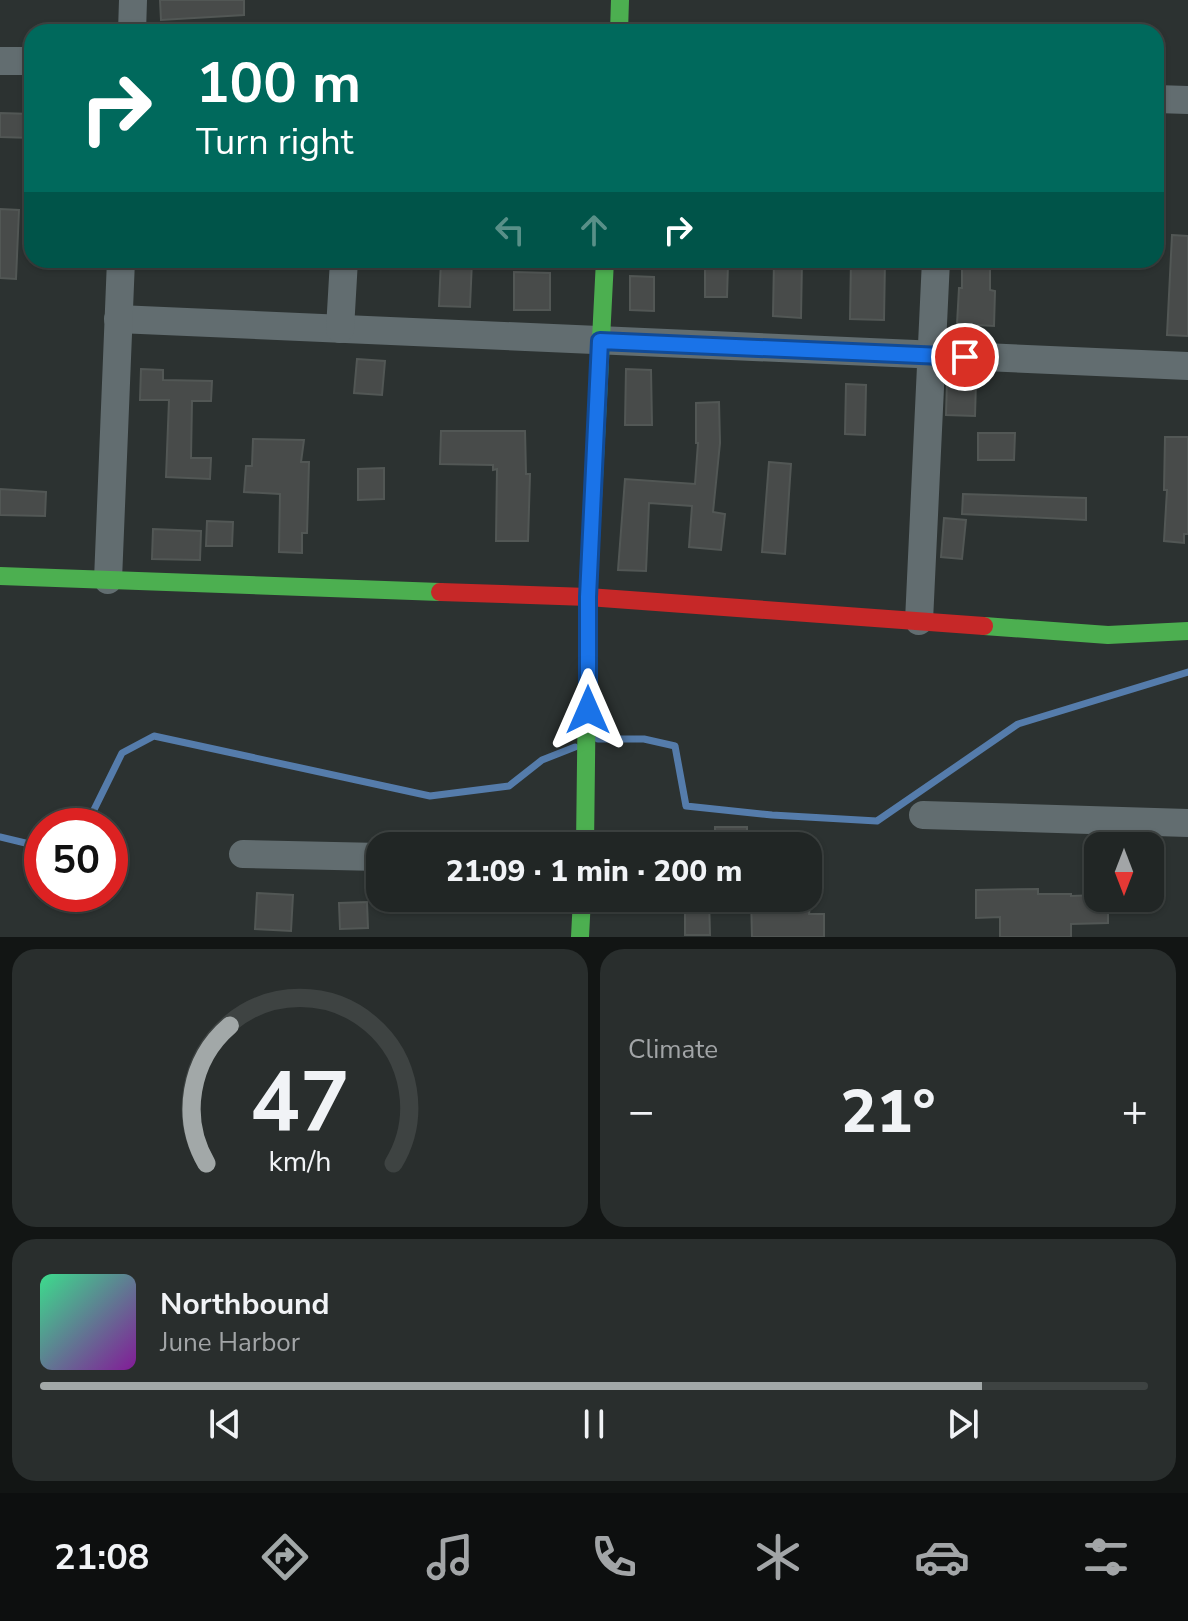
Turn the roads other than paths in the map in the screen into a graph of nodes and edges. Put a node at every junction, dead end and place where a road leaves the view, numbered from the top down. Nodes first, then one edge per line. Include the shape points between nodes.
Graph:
1 (133, 0) edge
2 (620, 0) edge
3 (132, 24) edge
4 (619, 24) edge
5 (0, 61) edge
6 (24, 61) edge
7 (1164, 99) edge
8 (1188, 100) edge
9 (121, 268) edge
10 (344, 268) edge
11 (605, 268) edge
12 (936, 268) edge
13 (118, 319) junction
14 (340, 329) junction
15 (600, 341) junction
16 (933, 356) junction
17 (1188, 366) edge
18 (0, 576) edge
19 (108, 580) junction
20 (588, 597) junction
21 (919, 621) junction
22 (1188, 631) edge
23 (923, 815) dead end
24 (1188, 823) edge
25 (586, 832) edge
26 (243, 854) dead end
27 (366, 857) edge
28 (581, 912) edge
29 (580, 937) edge

1 - 3 street
2 - 4 street
5 - 6 street
7 - 8 street
9 - 13 street
10 - 14 street
11 - 15 street
12 - 16 street
13 - 14 street
13 - 19 street
14 - 15 street
15 - 16 street
15 - 20 street
16 - 17 street
16 - 21 street
18 - 19 street
19 - 20 street
20 - 21 street
20 - 25 street
21 - 22 street via 1108,635
23 - 24 street
26 - 27 street
28 - 29 street

